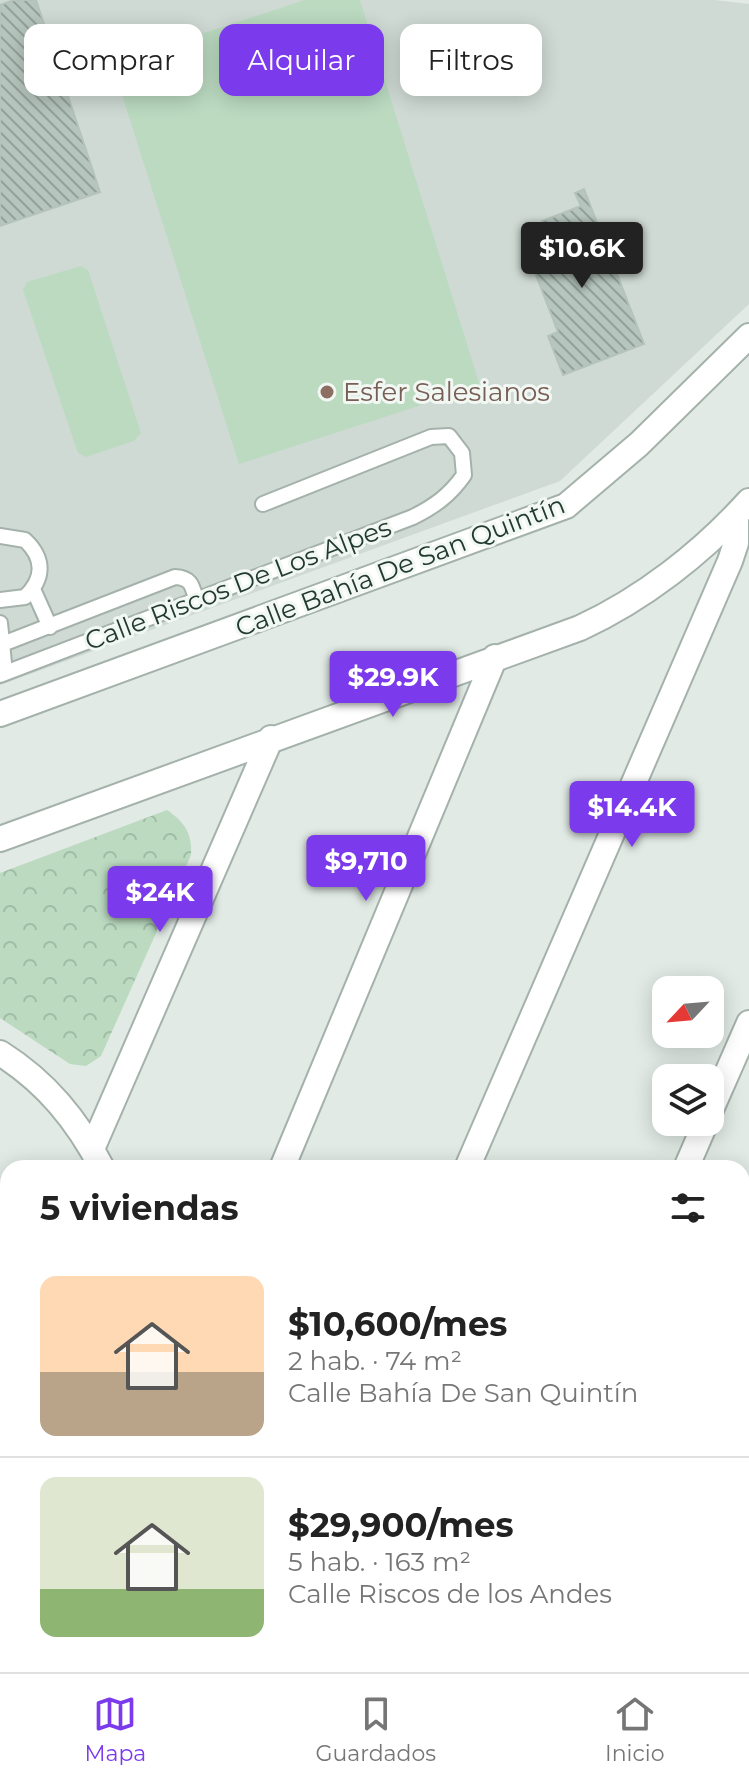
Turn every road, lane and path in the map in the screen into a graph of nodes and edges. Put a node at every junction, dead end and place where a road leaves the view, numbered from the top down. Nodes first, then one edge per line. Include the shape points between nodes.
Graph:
1 (749, 336) edge
2 (263, 504) dead end
3 (742, 508) edge
4 (0, 536) edge
5 (33, 589) junction
6 (196, 599) junction
7 (0, 600) edge
8 (0, 623) edge
9 (50, 627) junction
10 (1, 645) edge
11 (495, 657) junction
12 (3, 674) edge
13 (0, 714) edge
14 (271, 738) junction
15 (0, 839) edge
16 (749, 1023) edge
17 (0, 1053) edge
18 (724, 1080) edge
19 (700, 1136) edge
20 (97, 1158) edge
21 (285, 1160) edge
22 (470, 1160) edge
23 (689, 1160) edge

1 - 13 street, Calle Bahía De San Quintín via 639,444 566,506
2 - 6 lane, Calle Riscos De Los Alpes via 442,435 459,447 464,475 447,496 413,517
3 - 11 street via 713,538 629,603 580,628
3 - 22 street via 730,561
4 - 5 lane via 14,536 33,548 41,568
5 - 7 lane via 15,601
5 - 9 lane
6 - 9 lane via 192,584 175,577
6 - 12 lane, Calle Riscos De Los Alpes
8 - 10 lane
9 - 10 lane
10 - 12 lane
11 - 14 street
11 - 21 street
14 - 15 street
14 - 20 street
16 - 18 street
17 - 20 street via 64,1106
19 - 23 street

